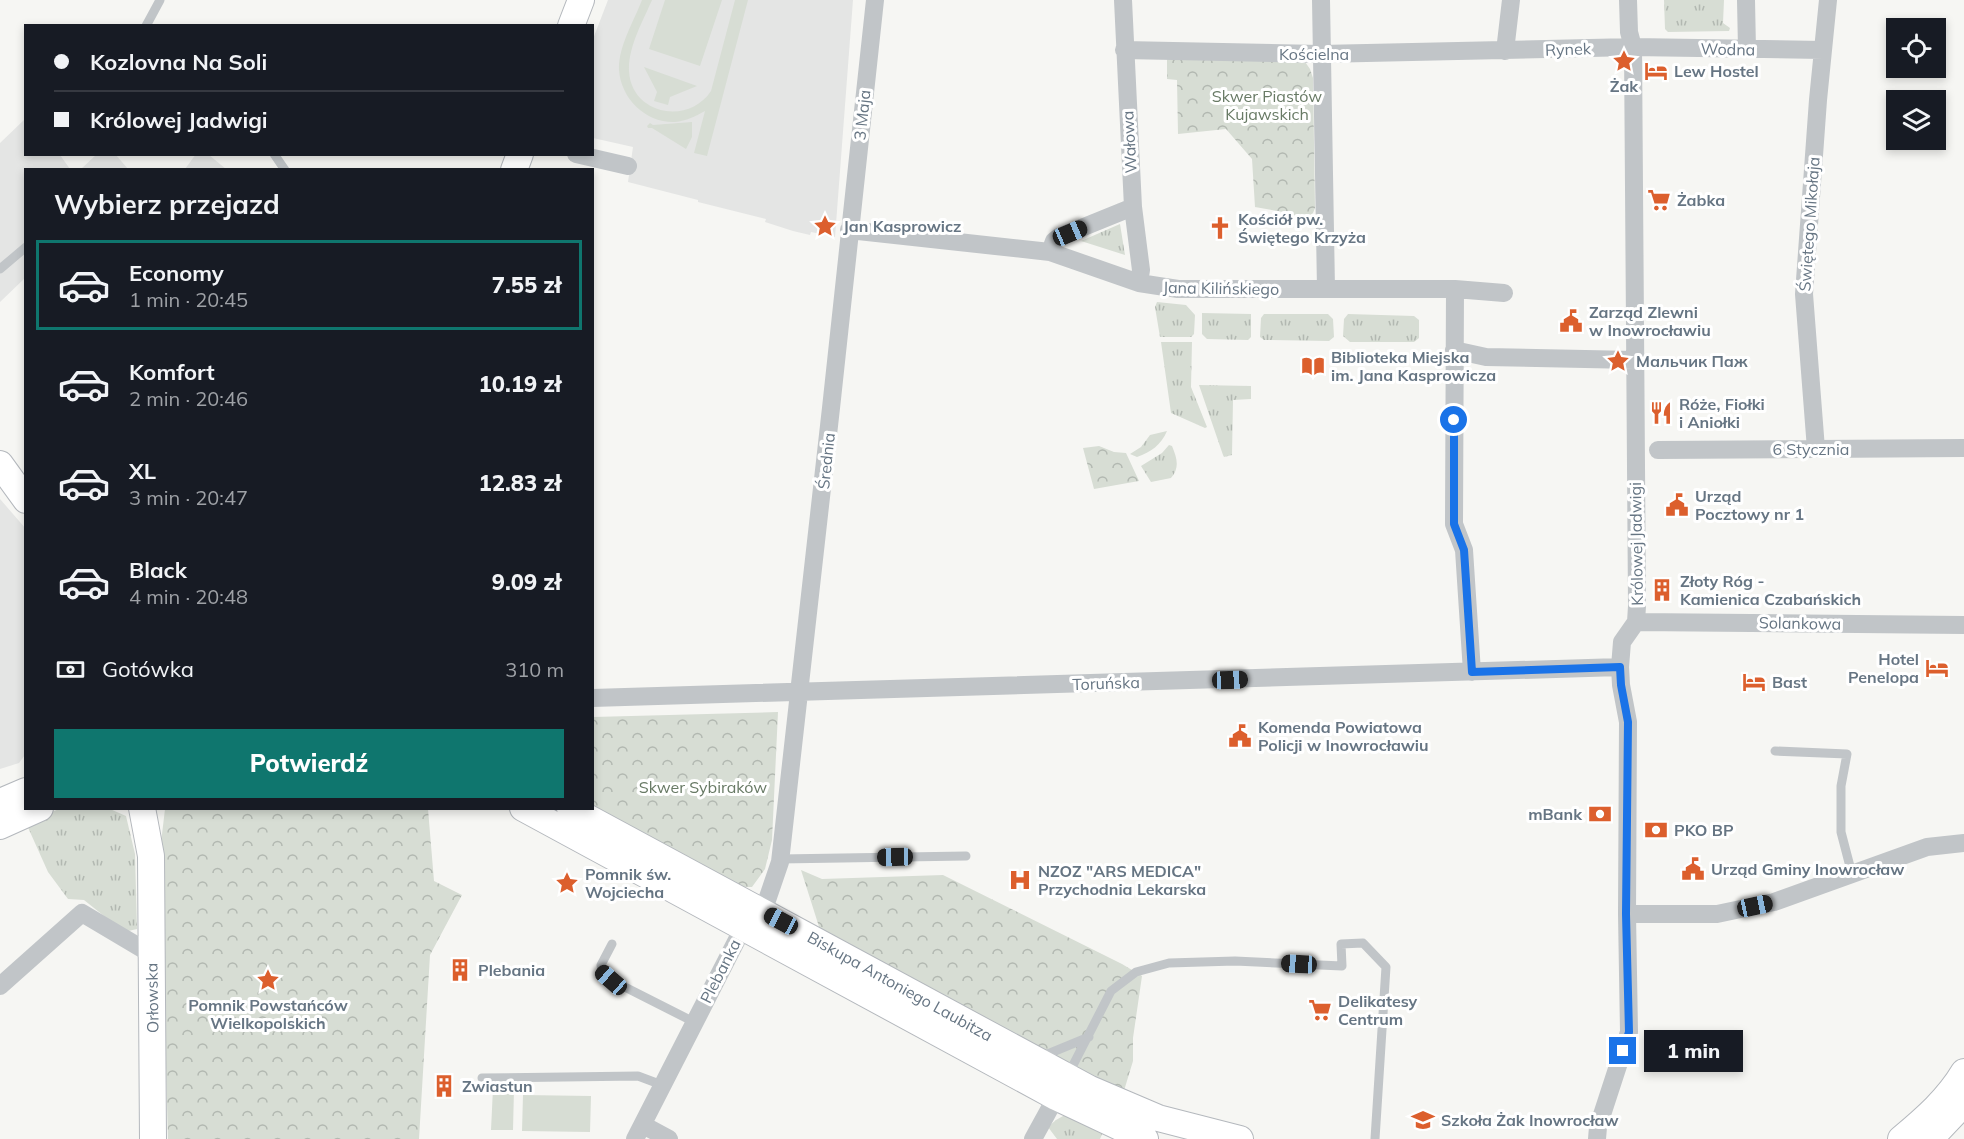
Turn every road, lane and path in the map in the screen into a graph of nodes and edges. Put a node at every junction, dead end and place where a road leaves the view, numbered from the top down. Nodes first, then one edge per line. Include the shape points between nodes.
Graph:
1 (160, 0) edge
2 (581, 0) edge
3 (875, 0) edge
4 (1123, 0) edge
5 (1321, 0) edge
6 (1511, 0) edge
7 (1628, 0) edge
8 (1746, 0) edge
9 (1828, 0) edge
10 (147, 24) edge
11 (572, 24) edge
12 (1634, 47) junction
13 (1747, 49) junction
14 (1124, 50) junction
15 (1823, 50) junction
16 (1505, 51) junction
17 (1321, 54) junction
18 (585, 156) edge
19 (628, 166) dead end
20 (1133, 207) junction
21 (849, 230) junction
22 (24, 249) edge
23 (1050, 252) junction
24 (0, 269) edge
25 (1139, 283) junction
26 (1326, 290) junction
27 (1455, 290) junction
28 (1504, 293) dead end
29 (1454, 350) junction
30 (1634, 360) junction
31 (1816, 448) junction
32 (1964, 448) edge
33 (1658, 450) dead end
34 (0, 464) edge
35 (24, 497) edge
36 (1636, 622) junction
37 (1964, 625) edge
38 (1620, 667) junction
39 (1472, 672) junction
40 (800, 692) junction
41 (594, 698) edge
42 (1775, 751) dead end
43 (22, 796) edge
44 (142, 810) edge
45 (160, 810) edge
46 (527, 810) edge
47 (573, 810) edge
48 (0, 826) edge
49 (1964, 843) edge
50 (151, 856) junction
51 (966, 856) dead end
52 (780, 859) junction
53 (1852, 874) junction
54 (1626, 914) junction
55 (751, 919) junction
56 (612, 944) dead end
57 (151, 954) junction
58 (0, 986) edge
59 (694, 1022) junction
60 (1089, 1037) junction
61 (1034, 1059) junction
62 (1964, 1072) edge
63 (482, 1078) dead end
64 (662, 1085) junction
65 (1061, 1087) junction
66 (1964, 1103) edge
67 (639, 1132) edge
68 (153, 1139) edge
69 (669, 1139) edge
70 (1032, 1139) edge
71 (1145, 1139) edge
72 (1240, 1139) edge
73 (1375, 1139) edge
74 (1597, 1139) edge
75 (1901, 1139) edge
76 (1930, 1139) edge

1 - 10 lane
2 - 11 main road
3 - 21 street, 3 Maja
4 - 14 street, Wałowa
5 - 17 street
6 - 16 street
7 - 12 street via 1629,33
8 - 13 street
9 - 15 street, Świętego Mikołaja
12 - 13 street, Wodna
12 - 16 street, Rynek
12 - 30 street, Królowej Jadwigi
13 - 15 street, Wodna
14 - 17 street, Kościelna
14 - 20 street, Wałowa
15 - 31 street, Świętego Mikołaja via 1804,294
16 - 17 street, Kościelna
17 - 26 street
18 - 19 street
20 - 23 street via 1059,237
20 - 25 street, Wałowa via 1142,270
21 - 23 street, Jana Kilińskiego
21 - 40 street, Średnia
22 - 24 lane
23 - 25 street, Jana Kilińskiego
25 - 26 street, Jana Kilińskiego via 1197,290
26 - 27 street, Jana Kilińskiego
27 - 28 street, Jana Kilińskiego
27 - 29 street
29 - 30 street via 1486,357
29 - 39 street via 1454,524 1464,550
30 - 36 street, Królowej Jadwigi
31 - 32 street, 6 Stycznia
31 - 33 street, 6 Stycznia
34 - 35 main road
36 - 37 street, Solankowa
36 - 38 street, Królowej Jadwigi via 1622,642
38 - 39 street, Toruńska
38 - 54 street, Królowej Jadwigi via 1628,722
39 - 40 street, Toruńska
40 - 41 street, Toruńska
40 - 52 street, Plebanka
42 - 53 lane via 1847,754 1841,786 1841,832
43 - 48 main road
44 - 50 main road, Orłowska
45 - 50 main road, Orłowska
46 - 55 main road, Biskupa Antoniego Laubitza
47 - 55 main road, Biskupa Antoniego Laubitza
49 - 53 street via 1927,847
50 - 57 main road, Orłowska
51 - 52 lane
52 - 55 street, Plebanka via 766,903
53 - 54 street via 1774,902 1717,914
54 - 74 street, Królowej Jadwigi via 1629,1032
55 - 59 street, Plebanka
55 - 61 main road, Biskupa Antoniego Laubitza
55 - 65 main road, Biskupa Antoniego Laubitza
56 - 59 lane via 601,965 602,972
57 - 58 street via 82,913
57 - 68 main road, Orłowska
59 - 64 street, Plebanka
60 - 61 lane
60 - 65 lane
60 - 73 lane via 1111,991 1136,972 1169,963 1235,961 1342,966 1341,944 1363,944 1386,967
61 - 65 main road, Biskupa Antoniego Laubitza
62 - 75 main road via 1941,1103
63 - 64 lane via 639,1076
64 - 67 street, Plebanka
65 - 70 street
65 - 71 main road, Biskupa Antoniego Laubitza
65 - 72 main road, Biskupa Antoniego Laubitza
66 - 76 main road
67 - 69 street

